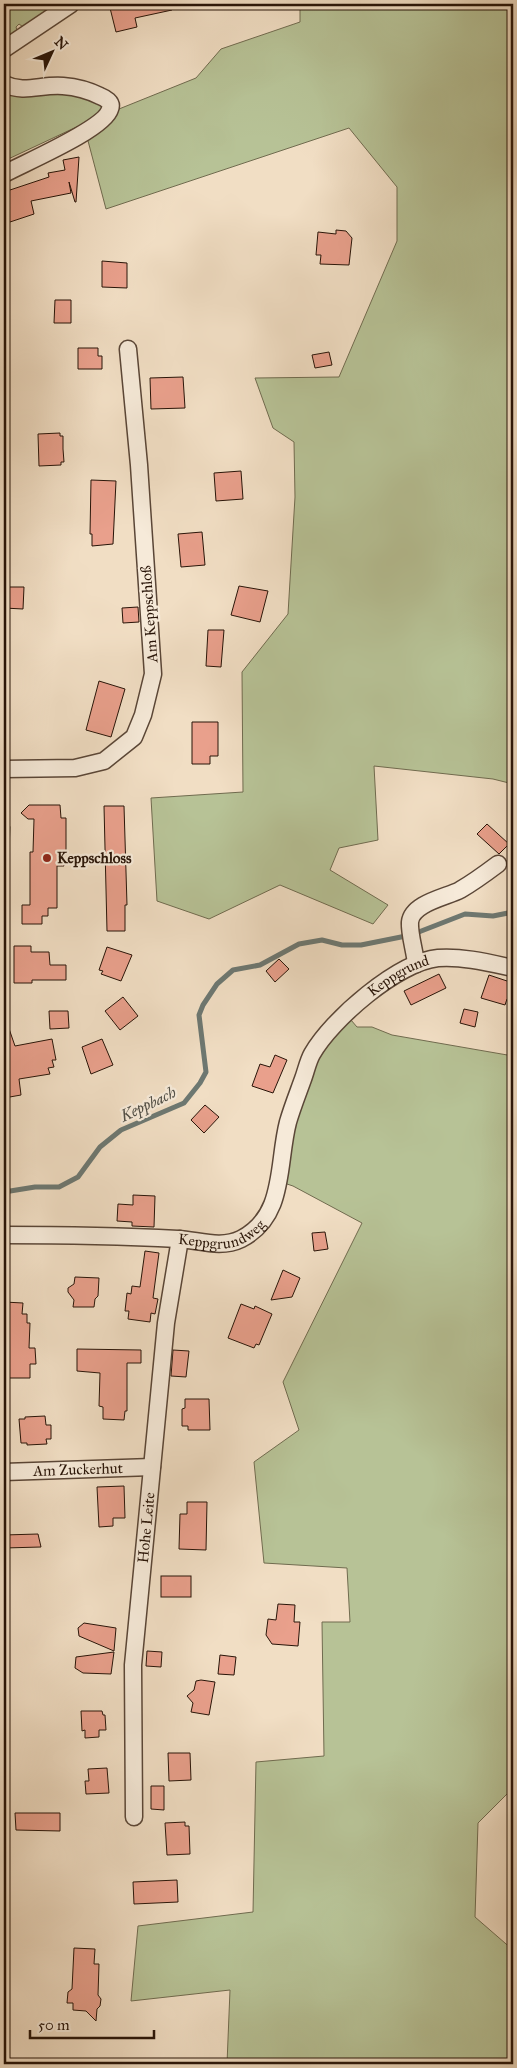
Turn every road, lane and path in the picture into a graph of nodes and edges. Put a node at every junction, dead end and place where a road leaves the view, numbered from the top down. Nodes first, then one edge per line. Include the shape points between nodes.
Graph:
1 (71, 4) edge
2 (4, 49) edge
3 (4, 84) edge
4 (4, 174) edge
5 (128, 349) dead end
6 (4, 769) edge
7 (498, 864) dead end
8 (415, 957) junction
9 (513, 968) edge
10 (311, 1055) joint
11 (4, 1235) edge
12 (180, 1239) junction
13 (152, 1467) junction
14 (4, 1472) edge
15 (134, 1817) dead end

1 - 2 street
3 - 4 street via 15,89 50,84 82,88 107,99 111,105 106,116 86,132
5 - 6 street, Am Keppschloß via 153,674 143,715 134,736 104,761 75,768
7 - 8 street via 458,891 427,903 415,912 410,921
8 - 9 street, Keppgrund via 458,959
8 - 10 street, Keppgrund via 334,1026
10 - 12 street, Keppgrundweg via 288,1123 276,1197 265,1219 240,1240 224,1244
11 - 12 street, Keppgrundweg
12 - 13 street, Hohe Leite via 166,1323
13 - 14 street, Am Zuckerhut
13 - 15 street, Hohe Leite via 133,1665

